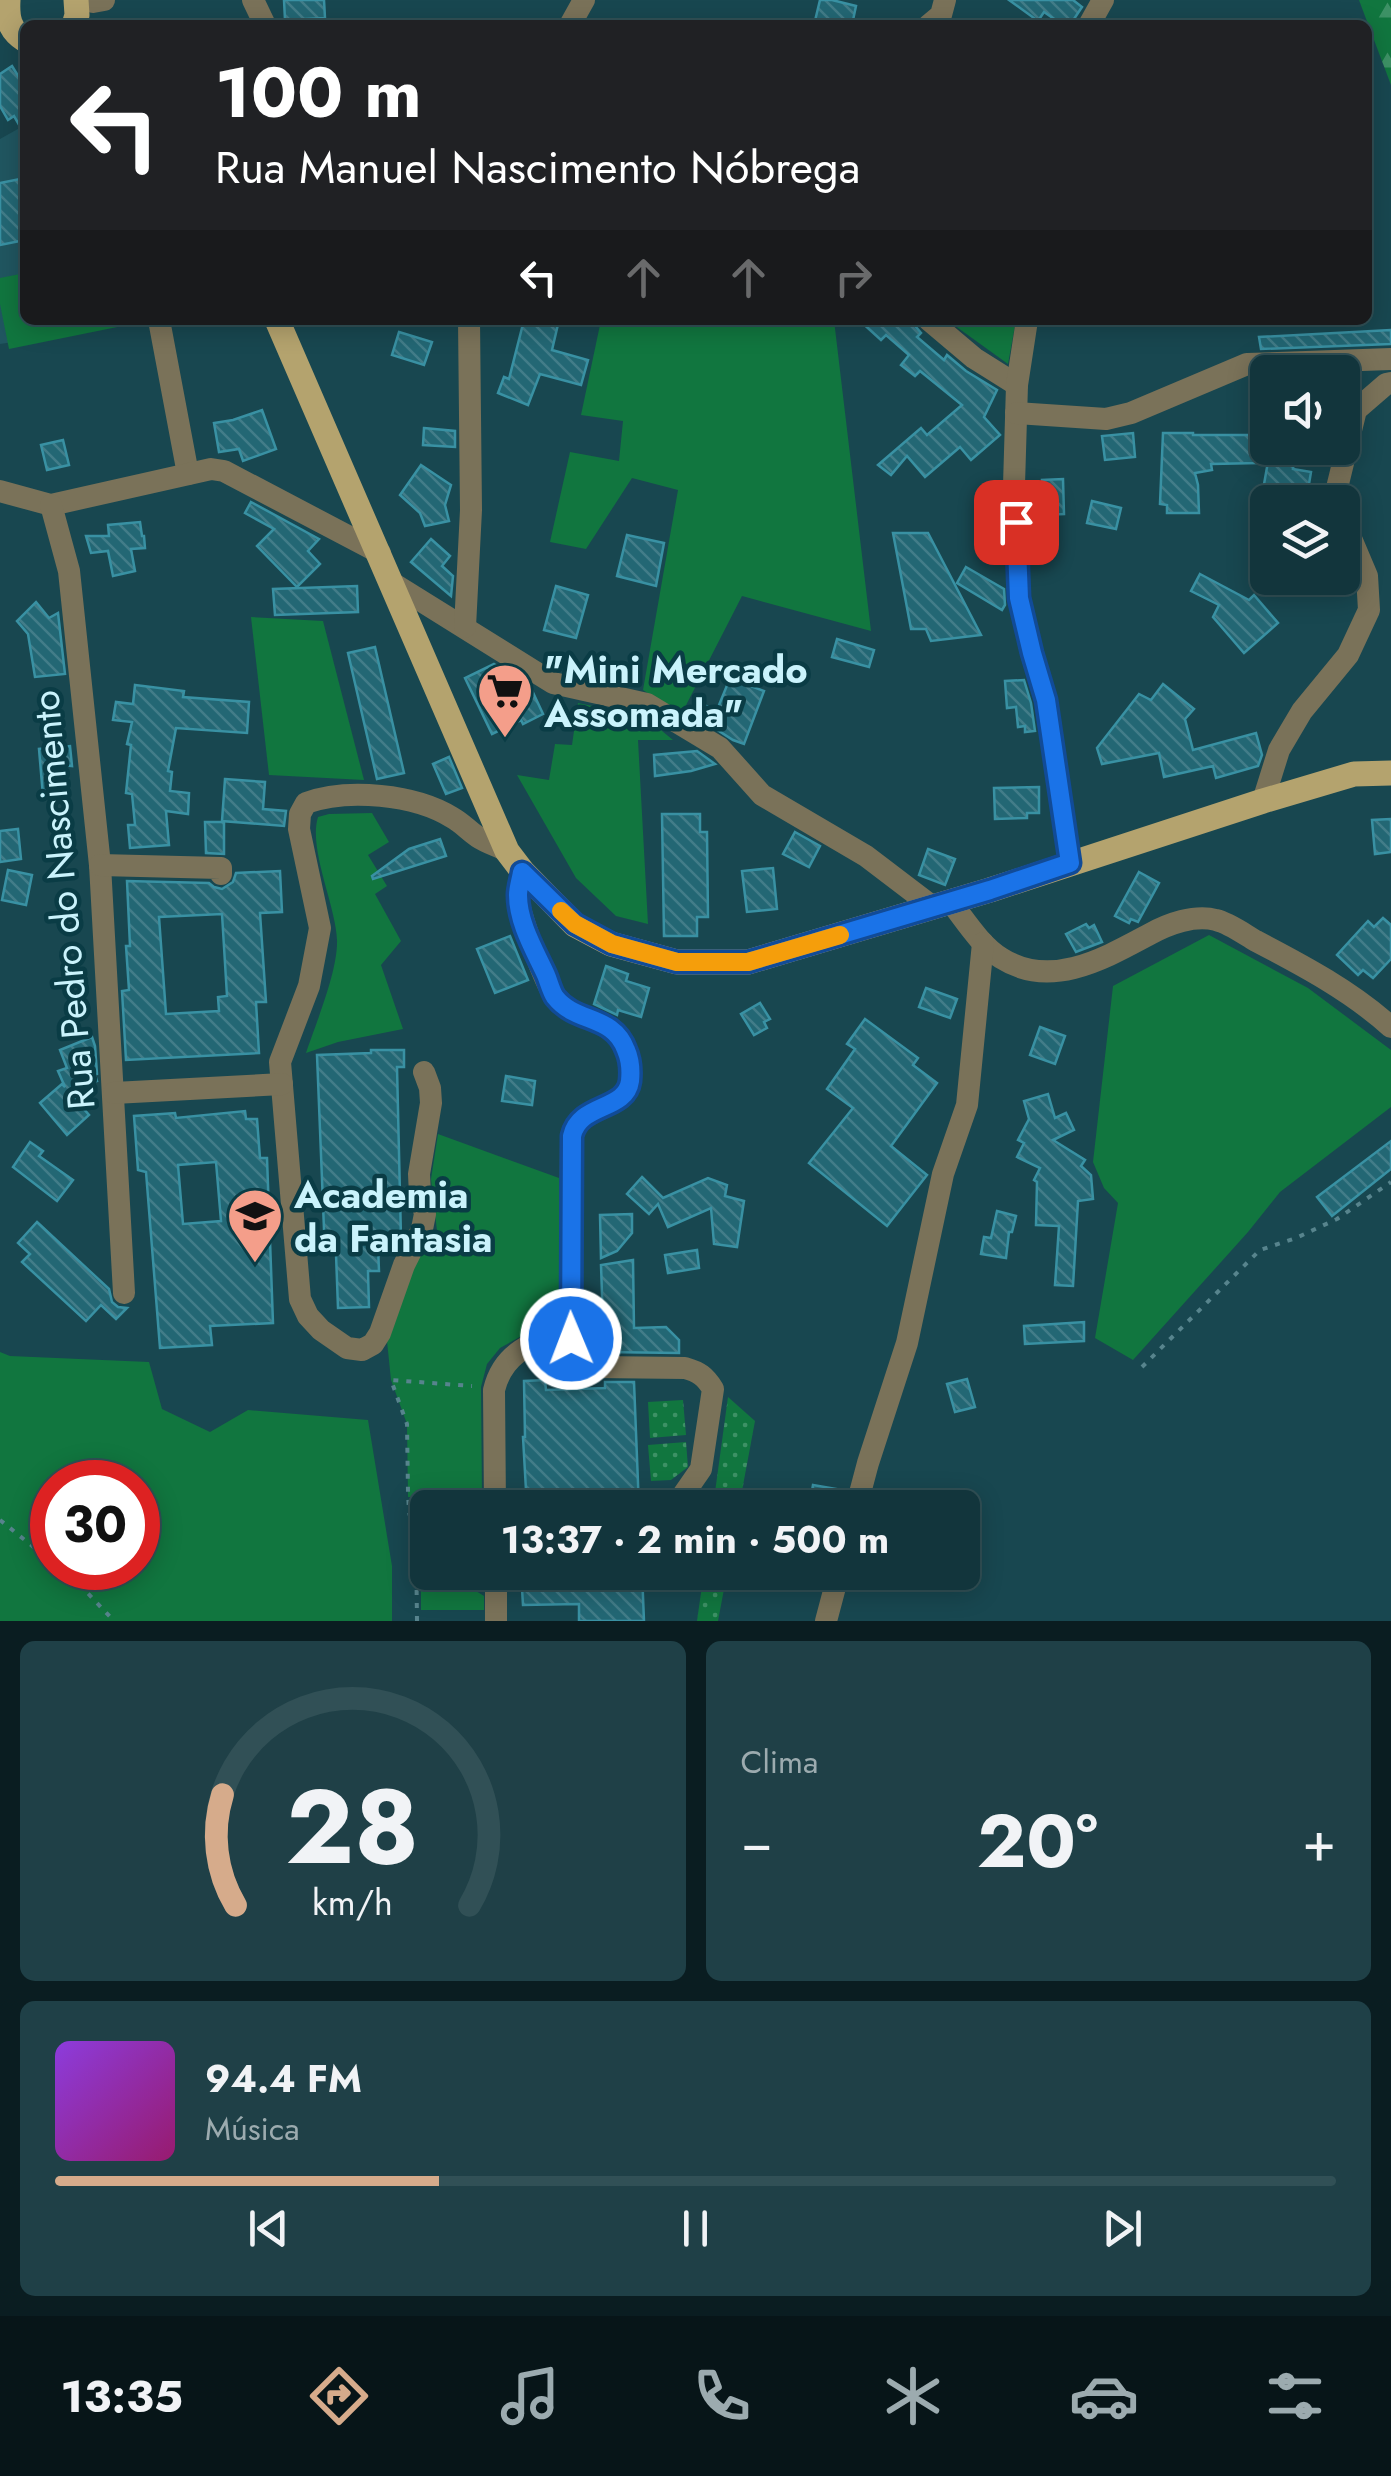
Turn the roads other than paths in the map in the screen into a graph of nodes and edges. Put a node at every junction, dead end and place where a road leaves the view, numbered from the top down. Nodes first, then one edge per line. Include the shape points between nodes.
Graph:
1 (160, 325) edge
2 (282, 325) edge
3 (469, 325) edge
4 (935, 325) edge
5 (1026, 325) edge
6 (1391, 358) edge
7 (1391, 383) edge
8 (1017, 385) junction
9 (1016, 414) junction
10 (188, 474) junction
11 (1338, 485) edge
12 (0, 491) edge
13 (51, 505) junction
14 (380, 554) junction
15 (1360, 560) edge
16 (394, 584) junction
17 (465, 627) junction
18 (1391, 772) edge
19 (1263, 801) junction
20 (507, 851) junction
21 (1070, 863) junction
22 (100, 865) junction
23 (522, 872) junction
24 (222, 874) dead end
25 (941, 904) junction
26 (983, 943) junction
27 (1391, 1027) edge
28 (424, 1072) dead end
29 (282, 1084) junction
30 (114, 1094) junction
31 (124, 1293) dead end
32 (570, 1328) junction
33 (495, 1490) edge
34 (685, 1490) edge
35 (862, 1490) edge
36 (496, 1590) edge
37 (834, 1590) edge
38 (496, 1621) edge
39 (826, 1621) edge

1 - 10 street
2 - 14 main road
3 - 17 street
4 - 8 street
5 - 8 street
6 - 9 street via 1247,364 1106,419
7 - 11 street via 1356,410
8 - 9 street
9 - 21 street via 1019,598 1046,700
10 - 13 street
10 - 14 street via 224,471
12 - 13 street
13 - 22 street, Rua Pedro do Nascimento via 70,570
14 - 16 main road
15 - 19 street via 1369,610 1348,655 1279,750
16 - 17 street
16 - 20 main road
17 - 25 street via 553,683 647,704 720,748 762,795
18 - 19 main road via 1354,774
19 - 21 main road
20 - 23 main road
20 - 29 street via 420,802 341,796 306,803 299,828 320,928 309,986 280,1062
21 - 25 main road
22 - 24 street via 221,868
22 - 30 street, Rua Pedro do Nascimento
23 - 25 main road via 575,924 612,944 677,962 748,962
23 - 32 street via 524,926 555,997 616,1032 629,1057 628,1088 574,1126
25 - 26 street
26 - 27 street via 1022,968 1058,971 1092,964 1165,926 1215,919 1318,974
26 - 35 street via 967,1105
28 - 29 street via 432,1103 419,1174 422,1228 380,1333 362,1350 321,1330 300,1299
29 - 30 street
30 - 31 street, Rua Pedro do Nascimento
32 - 33 street via 528,1345 498,1374
32 - 34 street via 575,1353 596,1367 685,1368 707,1379 712,1389 701,1469
36 - 38 street
37 - 39 street

